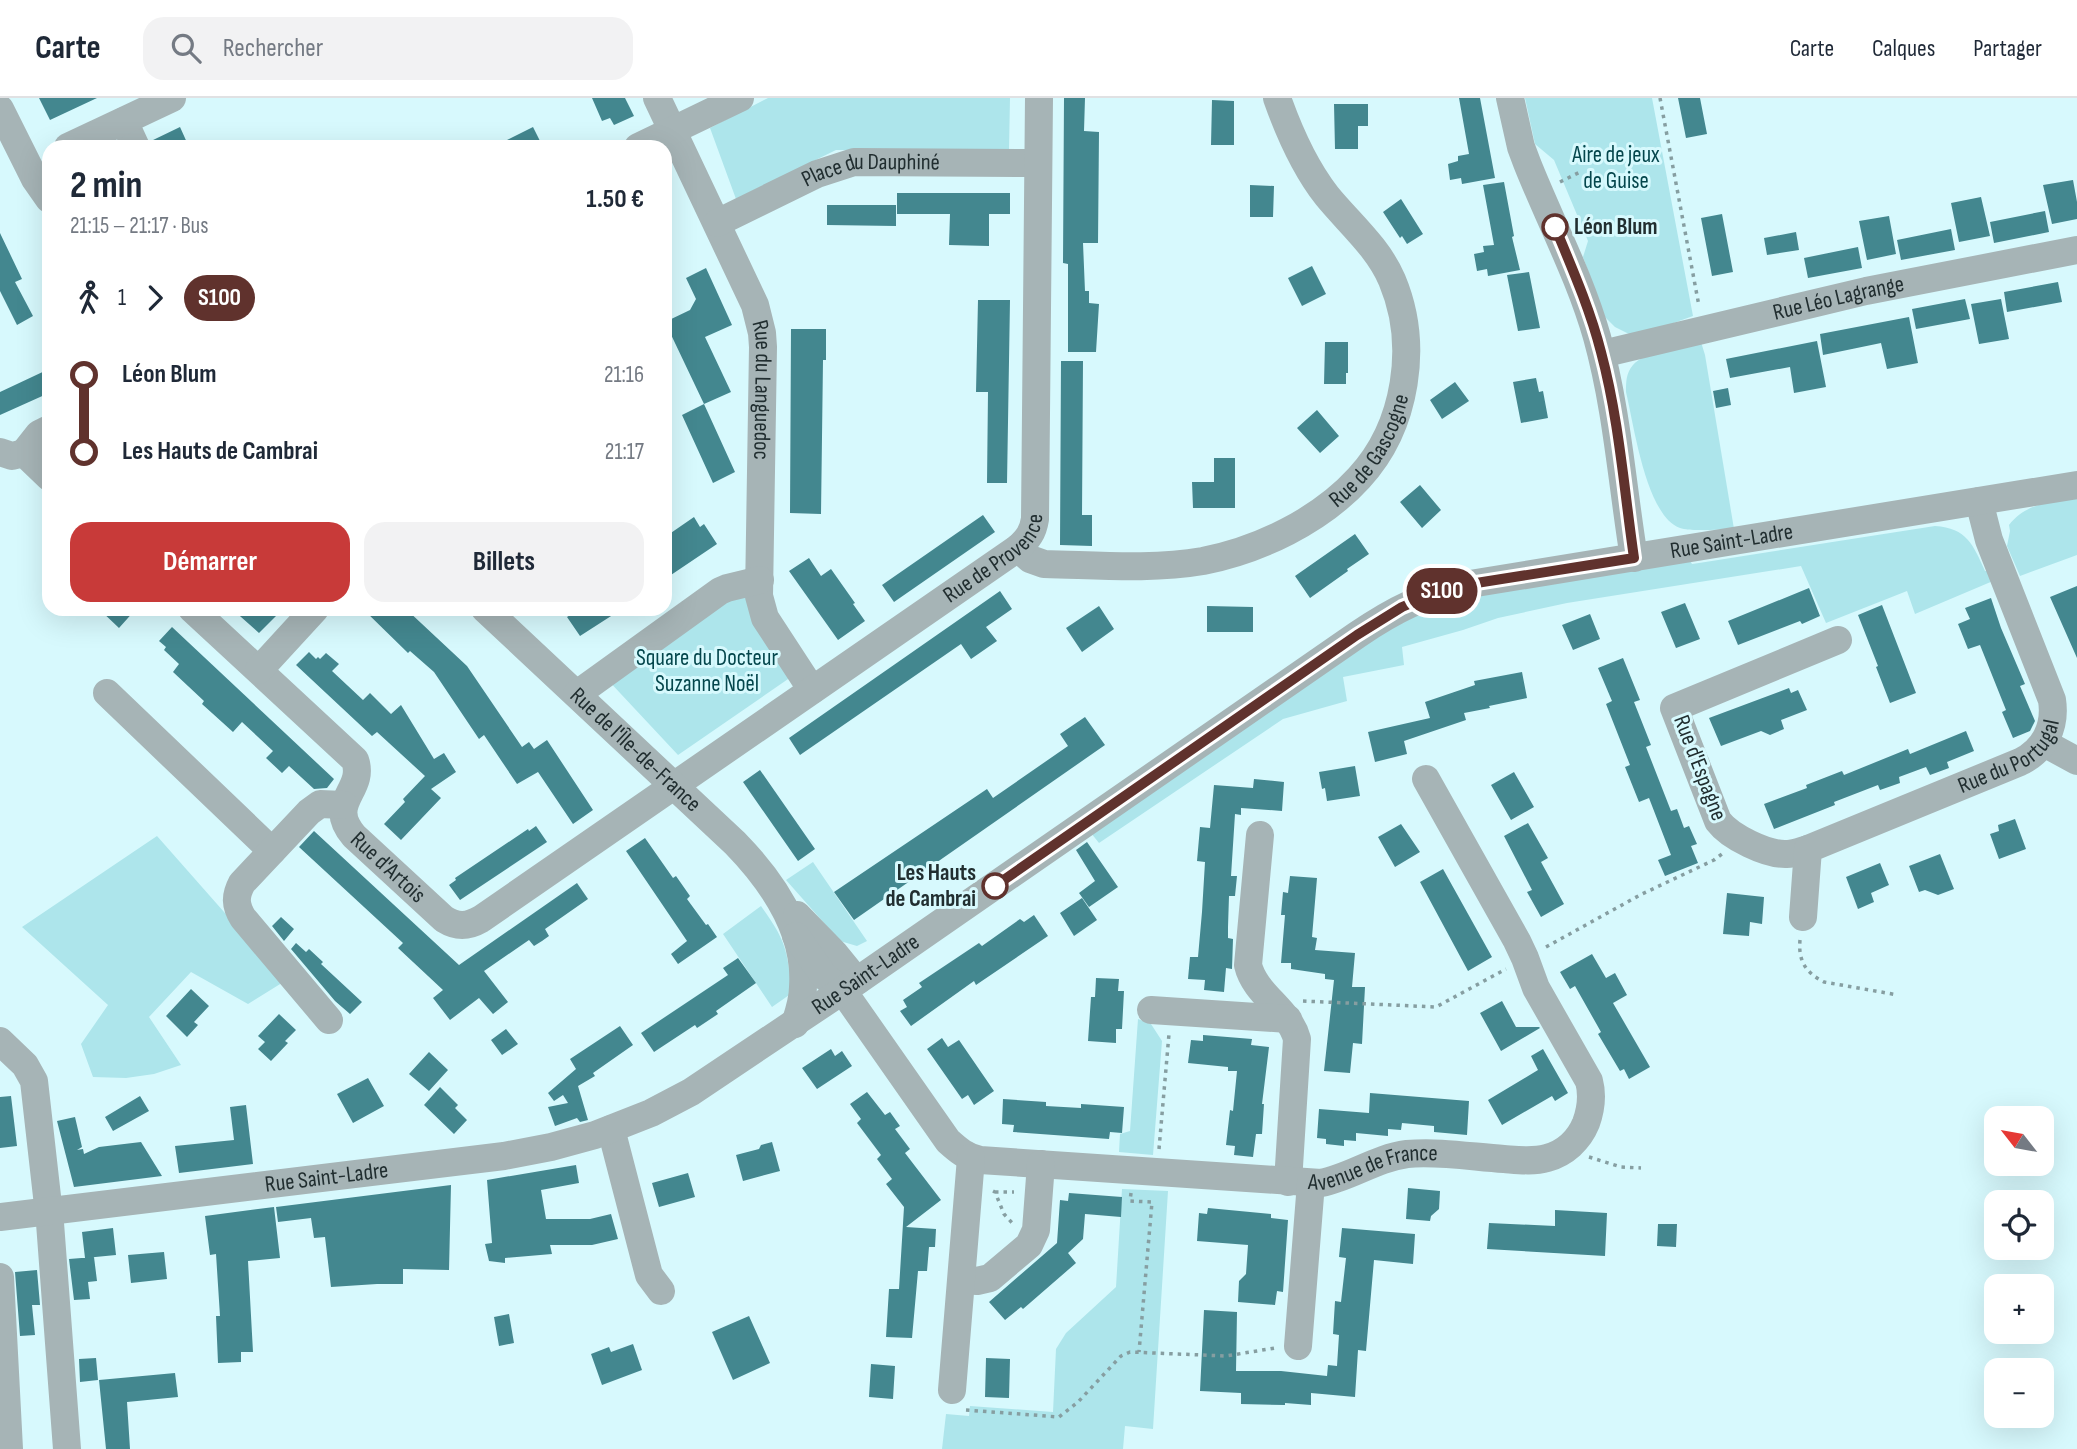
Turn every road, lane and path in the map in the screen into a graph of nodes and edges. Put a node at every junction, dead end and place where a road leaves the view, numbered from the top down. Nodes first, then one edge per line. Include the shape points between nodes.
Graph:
1 (172, 98) edge
2 (657, 98) edge
3 (740, 98) edge
4 (1039, 98) edge
5 (1277, 98) edge
6 (1510, 98) edge
7 (1660, 98) edge
8 (0, 109) edge
9 (124, 121) junction
10 (673, 130) junction
11 (83, 140) edge
12 (133, 140) edge
13 (652, 140) edge
14 (39, 161) edge
15 (1038, 163) junction
16 (717, 223) junction
17 (2077, 250) edge
18 (1703, 328) junction
19 (1602, 354) junction
20 (42, 433) edge
21 (12, 453) edge
22 (42, 472) edge
23 (2077, 485) edge
24 (1979, 501) junction
25 (1018, 548) junction
26 (1634, 558) junction
27 (760, 580) junction
28 (200, 616) edge
29 (309, 616) edge
30 (492, 616) edge
31 (1838, 640) dead end
32 (259, 670) junction
33 (812, 690) junction
34 (107, 693) dead end
35 (576, 694) junction
36 (2044, 743) junction
37 (2077, 761) edge
38 (1426, 779) dead end
39 (673, 785) junction
40 (344, 805) junction
41 (1260, 835) dead end
42 (1738, 838) junction
43 (1808, 849) junction
44 (272, 851) junction
45 (780, 898) junction
46 (1803, 917) joint
47 (796, 936) junction
48 (1525, 958) junction
49 (850, 986) junction
50 (1898, 995) dead end
51 (1161, 1011) joint
52 (1288, 1019) junction
53 (329, 1020) dead end
54 (795, 1024) junction
55 (0, 1041) edge
56 (611, 1129) junction
57 (1569, 1147) junction
58 (1041, 1164) junction
59 (1641, 1168) dead end
60 (971, 1170) junction
61 (1144, 1178) junction
62 (1299, 1182) junction
63 (49, 1211) junction
64 (0, 1217) edge
65 (1034, 1236) junction
66 (0, 1277) edge
67 (962, 1280) junction
68 (661, 1292) dead end
69 (1298, 1346) joint
70 (1139, 1352) junction
71 (952, 1390) joint
72 (9, 1449) edge
73 (67, 1449) edge

1 - 9 street
2 - 10 street, Rue du Languedoc
3 - 10 street
4 - 15 street, Rue de Provence
5 - 25 street, Rue de Gascogne via 1314,177 1377,254 1397,296 1405,330 1405,379 1380,449 1360,477 1313,516 1252,547 1222,556 1169,565 1044,564
6 - 19 street via 1524,155 1582,291
7 - 18 path
8 - 14 street
9 - 11 street
9 - 12 street
10 - 13 street
10 - 16 street, Rue du Languedoc
15 - 16 street, Place du Dauphiné via 854,162 817,174
15 - 25 street, Rue de Provence via 1035,519 1029,537
16 - 27 street, Rue du Languedoc via 755,305 762,333
17 - 18 street, Rue Léo Lagrange
18 - 19 street, Rue Léo Lagrange
19 - 26 street
20 - 21 street
21 - 22 street
23 - 24 street, Rue Saint-Ladre
24 - 26 street, Rue Saint-Ladre
24 - 36 street, Rue du Portugal via 1989,540 2052,700 2053,719
25 - 33 street, Rue de Provence
26 - 49 street, Rue Saint-Ladre via 1470,584 1402,607
27 - 33 street, Rue du Languedoc via 765,618
27 - 35 street via 720,591
28 - 32 street, Rue d'Artois
29 - 32 street
30 - 35 street, Rue de l'Île-de-France
31 - 42 street, Rue d'Espagne via 1674,708 1718,821
32 - 40 street, Rue d'Artois via 355,760 358,774
33 - 39 street, Rue de Provence
34 - 44 street
35 - 39 street, Rue de l'Île-de-France
36 - 37 street
36 - 43 street, Rue du Portugal via 2021,762
38 - 48 street
39 - 40 street, Rue d'Artois via 481,919 458,926 436,913 354,836 344,822
39 - 45 street, Rue de l'Île-de-France via 747,856
40 - 44 street via 315,807
41 - 52 street via 1248,965 1257,985
42 - 43 street, Rue d'Espagne via 1778,854
42 - 48 path via 1714,860
43 - 46 street
44 - 53 street via 238,890 239,911
45 - 47 street, Rue de l'Île-de-France
45 - 49 street, Rue de l'Île-de-France via 835,954
46 - 50 path via 1801,957 1813,976
47 - 49 street, Rue de l'Île-de-France via 824,976
47 - 54 street, Rue de l'Île-de-France via 804,984
48 - 52 path via 1436,1007 1304,1000
48 - 57 street via 1535,988 1591,1089 1587,1119
49 - 54 street, Rue Saint-Ladre
49 - 60 street
51 - 52 street
51 - 61 path
52 - 62 street via 1297,1039
54 - 56 street, Rue Saint-Ladre via 691,1092
55 - 63 street via 25,1065 34,1081
56 - 63 street, Rue Saint-Ladre via 504,1156
56 - 68 street via 649,1275
57 - 59 path via 1599,1161
57 - 62 street, Avenue de France via 1536,1160 1405,1155 1330,1181
58 - 60 street, Avenue de France via 979,1160
58 - 61 street, Avenue de France
58 - 65 street
60 - 65 path via 995,1192 1007,1220
60 - 67 street
61 - 62 street, Avenue de France
61 - 70 path via 1130,1201 1152,1202
62 - 69 street
63 - 64 street, Rue Saint-Ladre
63 - 73 street
65 - 67 street via 990,1278
66 - 72 street
67 - 71 street
69 - 70 path via 1226,1356
70 - 71 path via 1121,1356 1059,1417 951,1408

